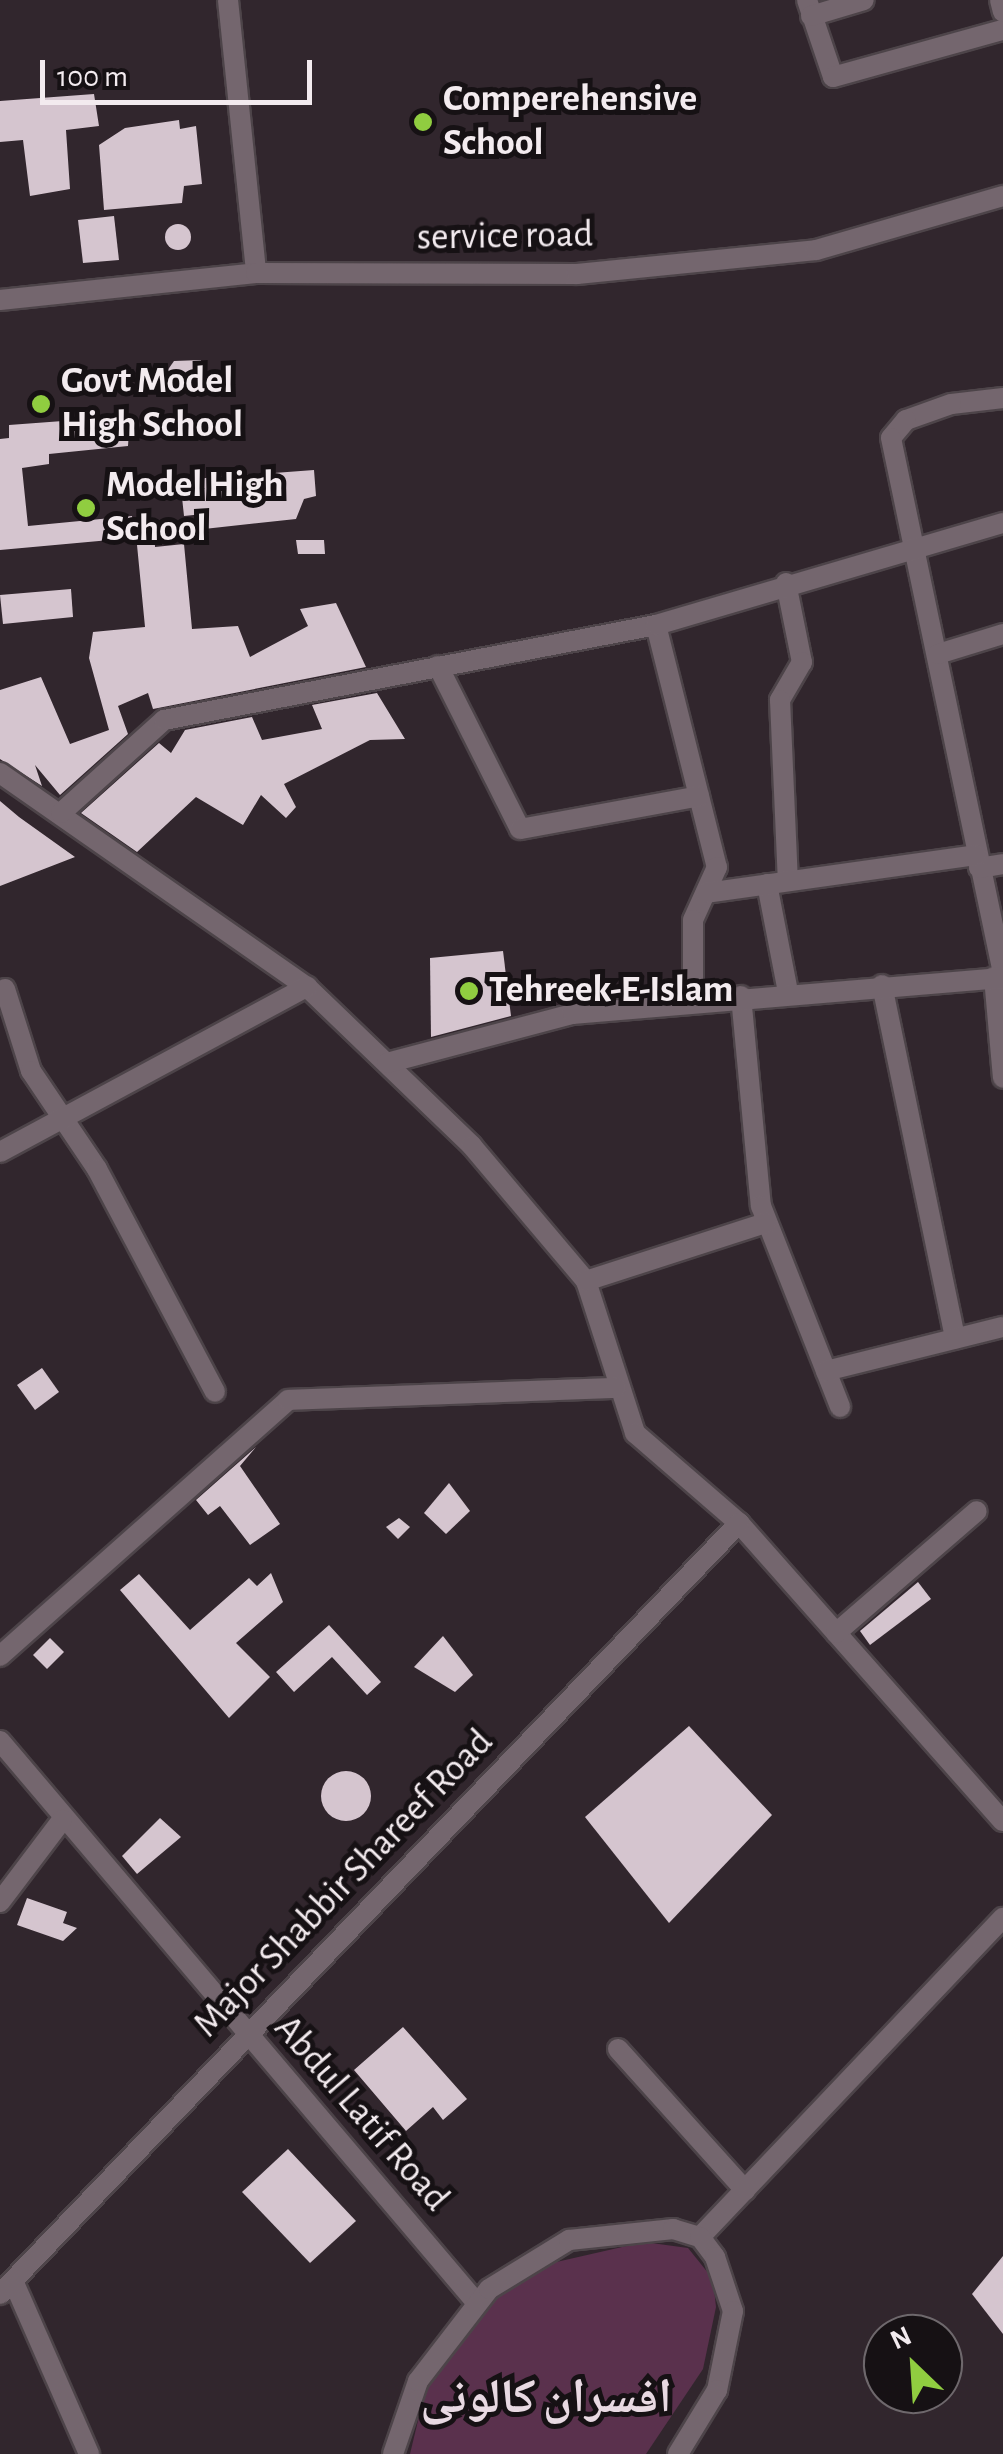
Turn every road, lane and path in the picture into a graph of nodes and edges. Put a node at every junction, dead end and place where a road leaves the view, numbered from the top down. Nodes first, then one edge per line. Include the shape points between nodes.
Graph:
1 (228, 0) edge
2 (864, 0) edge
3 (1000, 0) edge
4 (809, 8) edge
5 (1003, 12) edge
6 (1003, 30) edge
7 (1003, 196) edge
8 (256, 272) junction
9 (0, 300) edge
10 (1003, 398) edge
11 (1003, 523) edge
12 (918, 543) junction
13 (786, 584) junction
14 (656, 625) junction
15 (1003, 634) edge
16 (938, 654) junction
17 (438, 666) junction
18 (0, 774) edge
19 (699, 796) junction
20 (61, 813) junction
21 (978, 862) junction
22 (1003, 864) edge
23 (778, 883) junction
24 (706, 893) junction
25 (1000, 976) edge
26 (882, 985) junction
27 (307, 986) junction
28 (5, 989) dead end
29 (788, 992) junction
30 (741, 996) junction
31 (693, 1000) junction
32 (387, 1063) junction
33 (1003, 1078) edge
34 (64, 1115) junction
35 (0, 1152) edge
36 (766, 1223) junction
37 (586, 1281) junction
38 (1003, 1327) edge
39 (955, 1338) junction
40 (826, 1370) junction
41 (616, 1388) junction
42 (216, 1392) dead end
43 (840, 1407) dead end
44 (976, 1511) dead end
45 (738, 1523) junction
46 (836, 1633) junction
47 (0, 1656) edge
48 (0, 1741) edge
49 (62, 1820) junction
50 (1003, 1821) edge
51 (0, 1902) edge
52 (1003, 1918) edge
53 (247, 2035) junction
54 (618, 2049) dead end
55 (745, 2190) junction
56 (700, 2238) junction
57 (7, 2289) edge
58 (476, 2302) junction
59 (90, 2454) edge
60 (393, 2454) edge
61 (678, 2454) edge

1 - 8 street
2 - 4 street
3 - 5 street
4 - 6 street via 833,77
7 - 8 street, service road via 816,250 760,256 577,274
8 - 9 street, service road
10 - 12 street via 950,404 895,427 892,452
11 - 12 street
12 - 13 street
12 - 16 street
13 - 14 street
13 - 23 street via 802,662 780,700
14 - 17 street
14 - 19 street
15 - 16 street
16 - 21 street
17 - 19 street via 520,829
17 - 20 street via 164,720
18 - 20 street
19 - 24 street via 717,867
20 - 27 street
21 - 22 street
21 - 23 street
21 - 25 street
23 - 24 street
23 - 29 street
24 - 31 street via 694,920
25 - 26 street
25 - 33 street
26 - 29 street
26 - 39 street
27 - 32 street
27 - 34 street
28 - 34 street via 30,1071
29 - 30 street
30 - 31 street
30 - 36 street
31 - 32 street via 573,1014
32 - 37 street
34 - 35 street
34 - 42 street
36 - 37 street
36 - 40 street
37 - 41 street
38 - 39 street
39 - 40 street
40 - 43 street
41 - 45 street via 657,1459
41 - 47 street via 288,1400
44 - 46 street
45 - 46 street
45 - 53 street, Major Shabbir Shareef Road
46 - 50 street
48 - 49 street, Abdul Latif Road
49 - 51 street
49 - 53 street, Abdul Latif Road
52 - 55 street
53 - 57 street, Major Shabbir Shareef Road
53 - 58 street, Abdul Latif Road
54 - 55 street
55 - 56 street
56 - 58 street via 661,2229 569,2240
56 - 61 street via 726,2277 732,2323 717,2390
57 - 59 street
58 - 60 street via 418,2380

